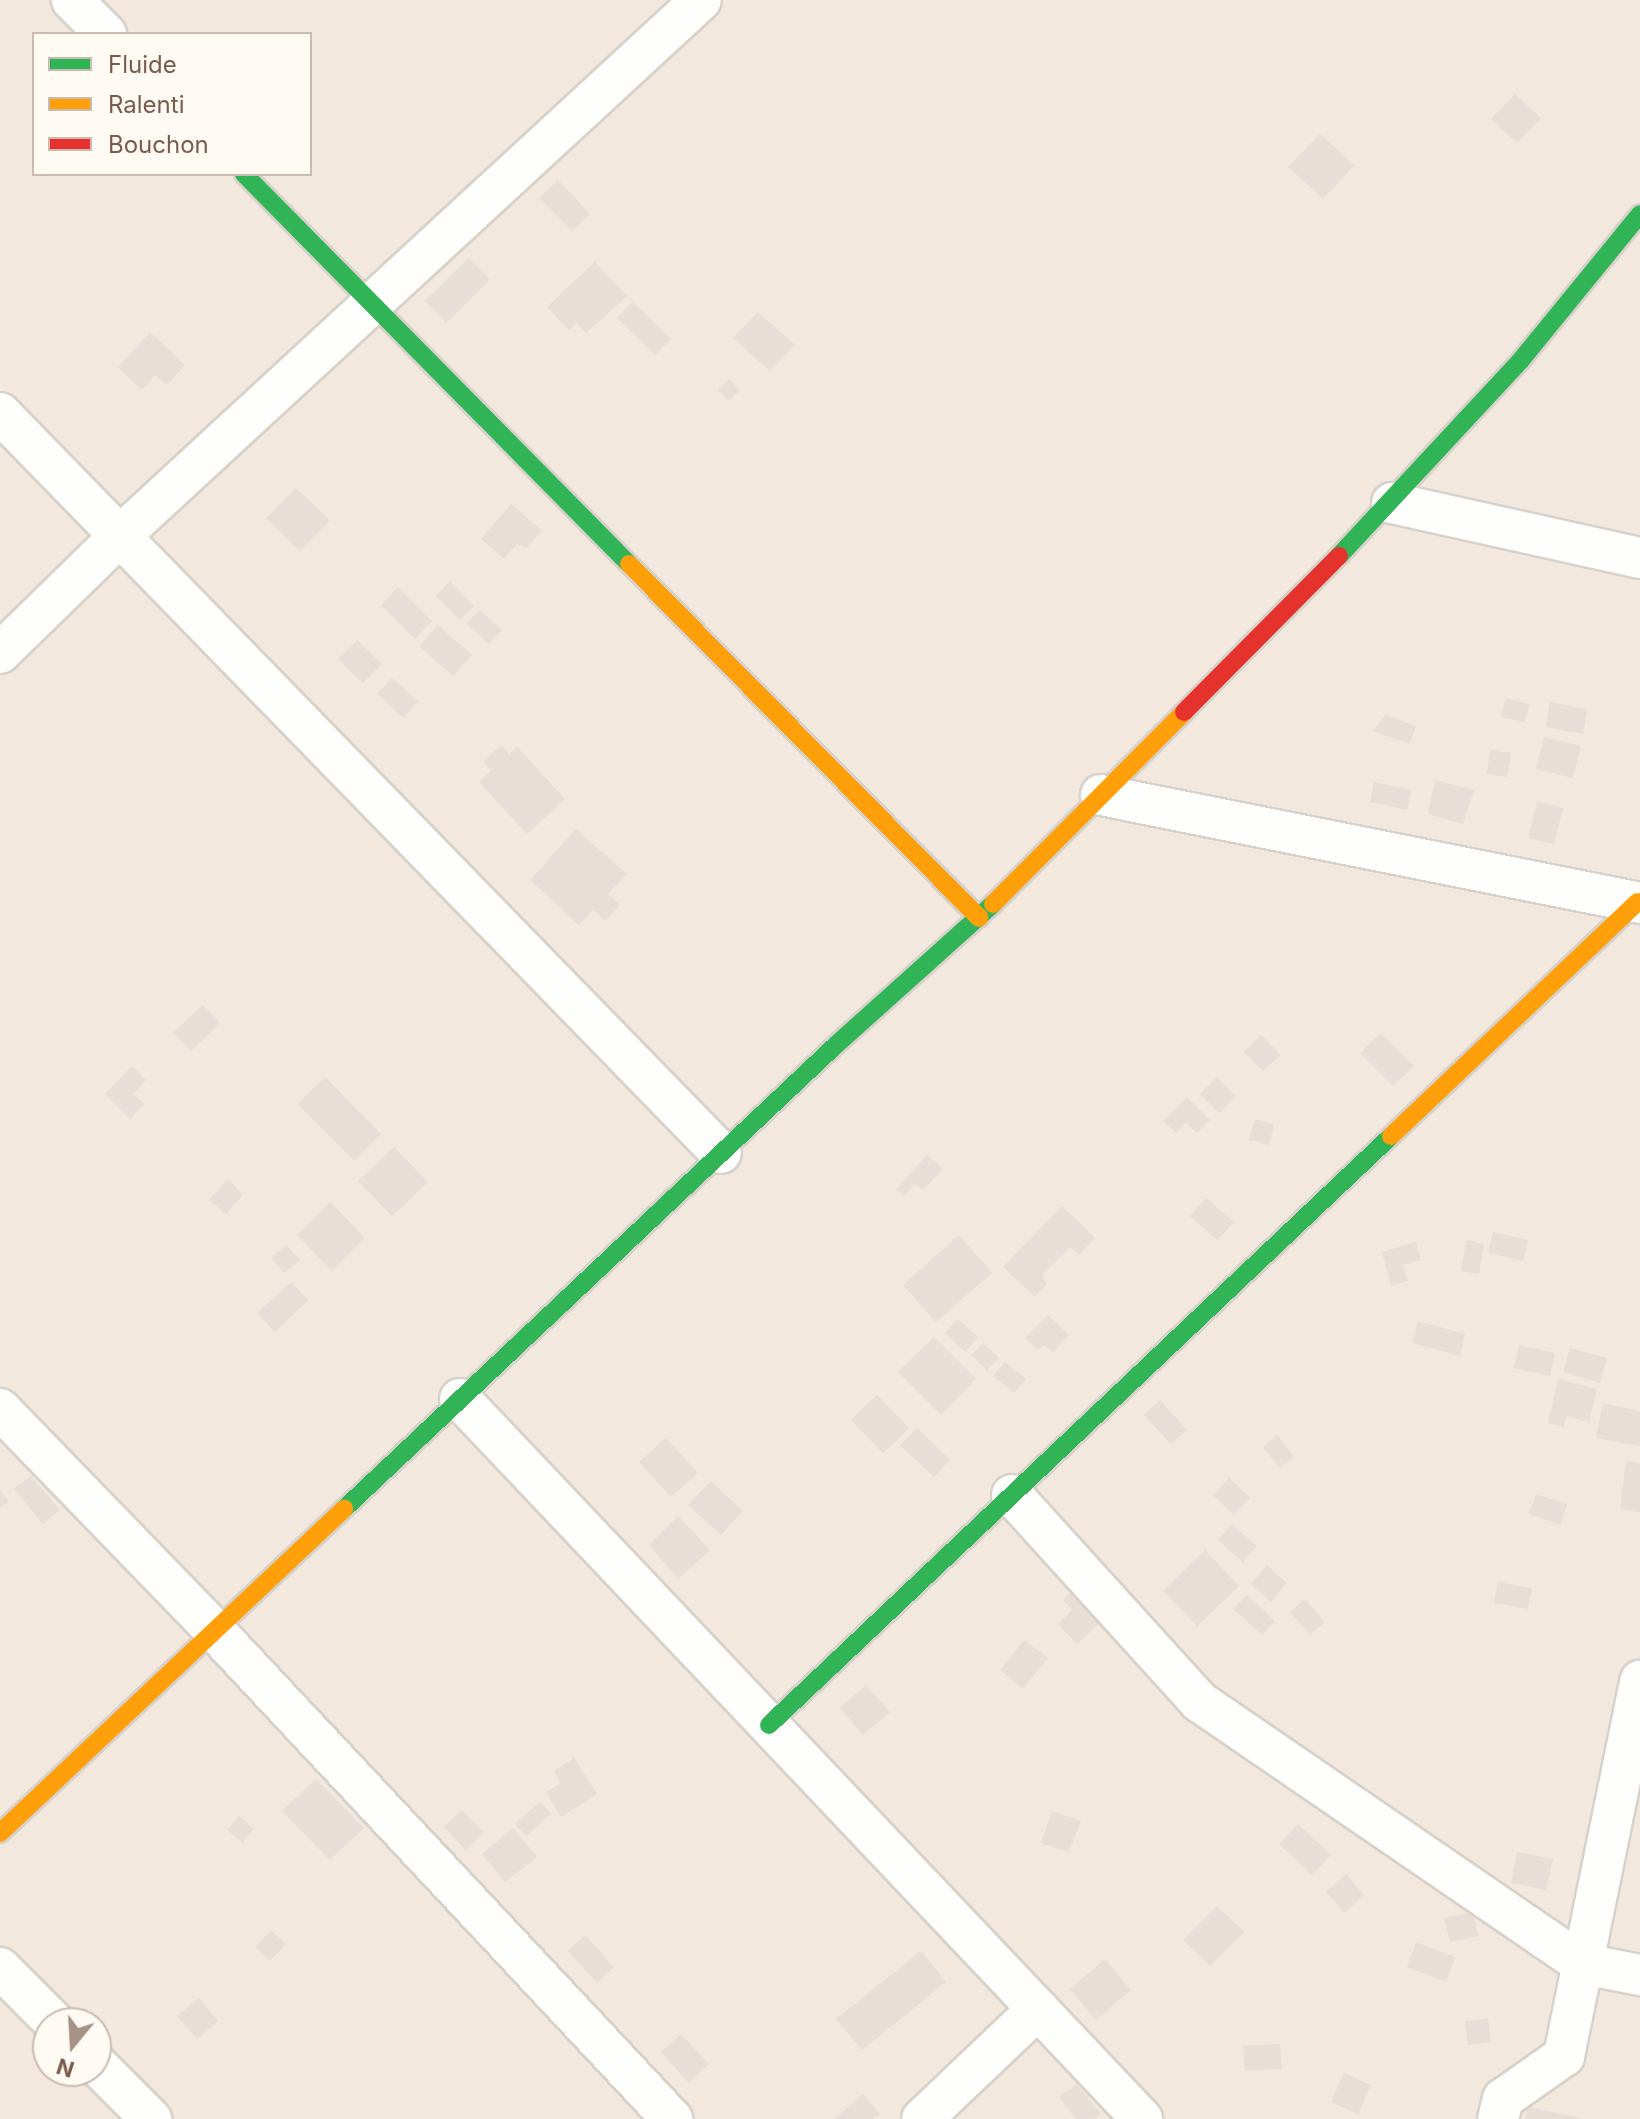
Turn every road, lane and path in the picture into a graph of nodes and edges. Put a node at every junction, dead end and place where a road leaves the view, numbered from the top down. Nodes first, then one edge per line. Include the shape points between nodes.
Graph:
1 (72, 0) edge
2 (701, 0) edge
3 (104, 32) edge
4 (246, 176) edge
5 (1640, 214) edge
6 (373, 305) junction
7 (0, 413) edge
8 (1392, 503) junction
9 (120, 536) junction
10 (1640, 558) edge
11 (0, 653) edge
12 (1101, 795) junction
13 (1639, 903) edge
14 (979, 918) junction
15 (721, 1153) junction
16 (460, 1399) junction
17 (0, 1409) edge
18 (1012, 1495) junction
19 (215, 1631) junction
20 (1640, 1681) edge
21 (769, 1725) junction
22 (0, 1833) edge
23 (1583, 1964) junction
24 (0, 1968) edge
25 (1640, 1975) edge
26 (39, 2007) edge
27 (1038, 2009) junction
28 (112, 2080) edge
29 (151, 2119) edge
30 (672, 2119) edge
31 (922, 2119) edge
32 (1142, 2119) edge
33 (1498, 2119) edge

1 - 3 street
2 - 6 street
4 - 6 main road
5 - 8 main road via 1521,360
6 - 9 street
6 - 14 main road
7 - 9 street
8 - 10 street
8 - 12 main road
9 - 11 street
9 - 15 street
12 - 13 street
12 - 14 main road
13 - 18 main road
14 - 15 main road
15 - 16 main road
16 - 19 main road
16 - 21 street
17 - 19 street
18 - 21 main road
18 - 23 street via 1200,1702
19 - 22 main road
19 - 30 street
20 - 23 street
21 - 27 street
23 - 25 street
23 - 33 street via 1564,2056 1503,2099
24 - 26 street
27 - 31 street
27 - 32 street
28 - 29 street

